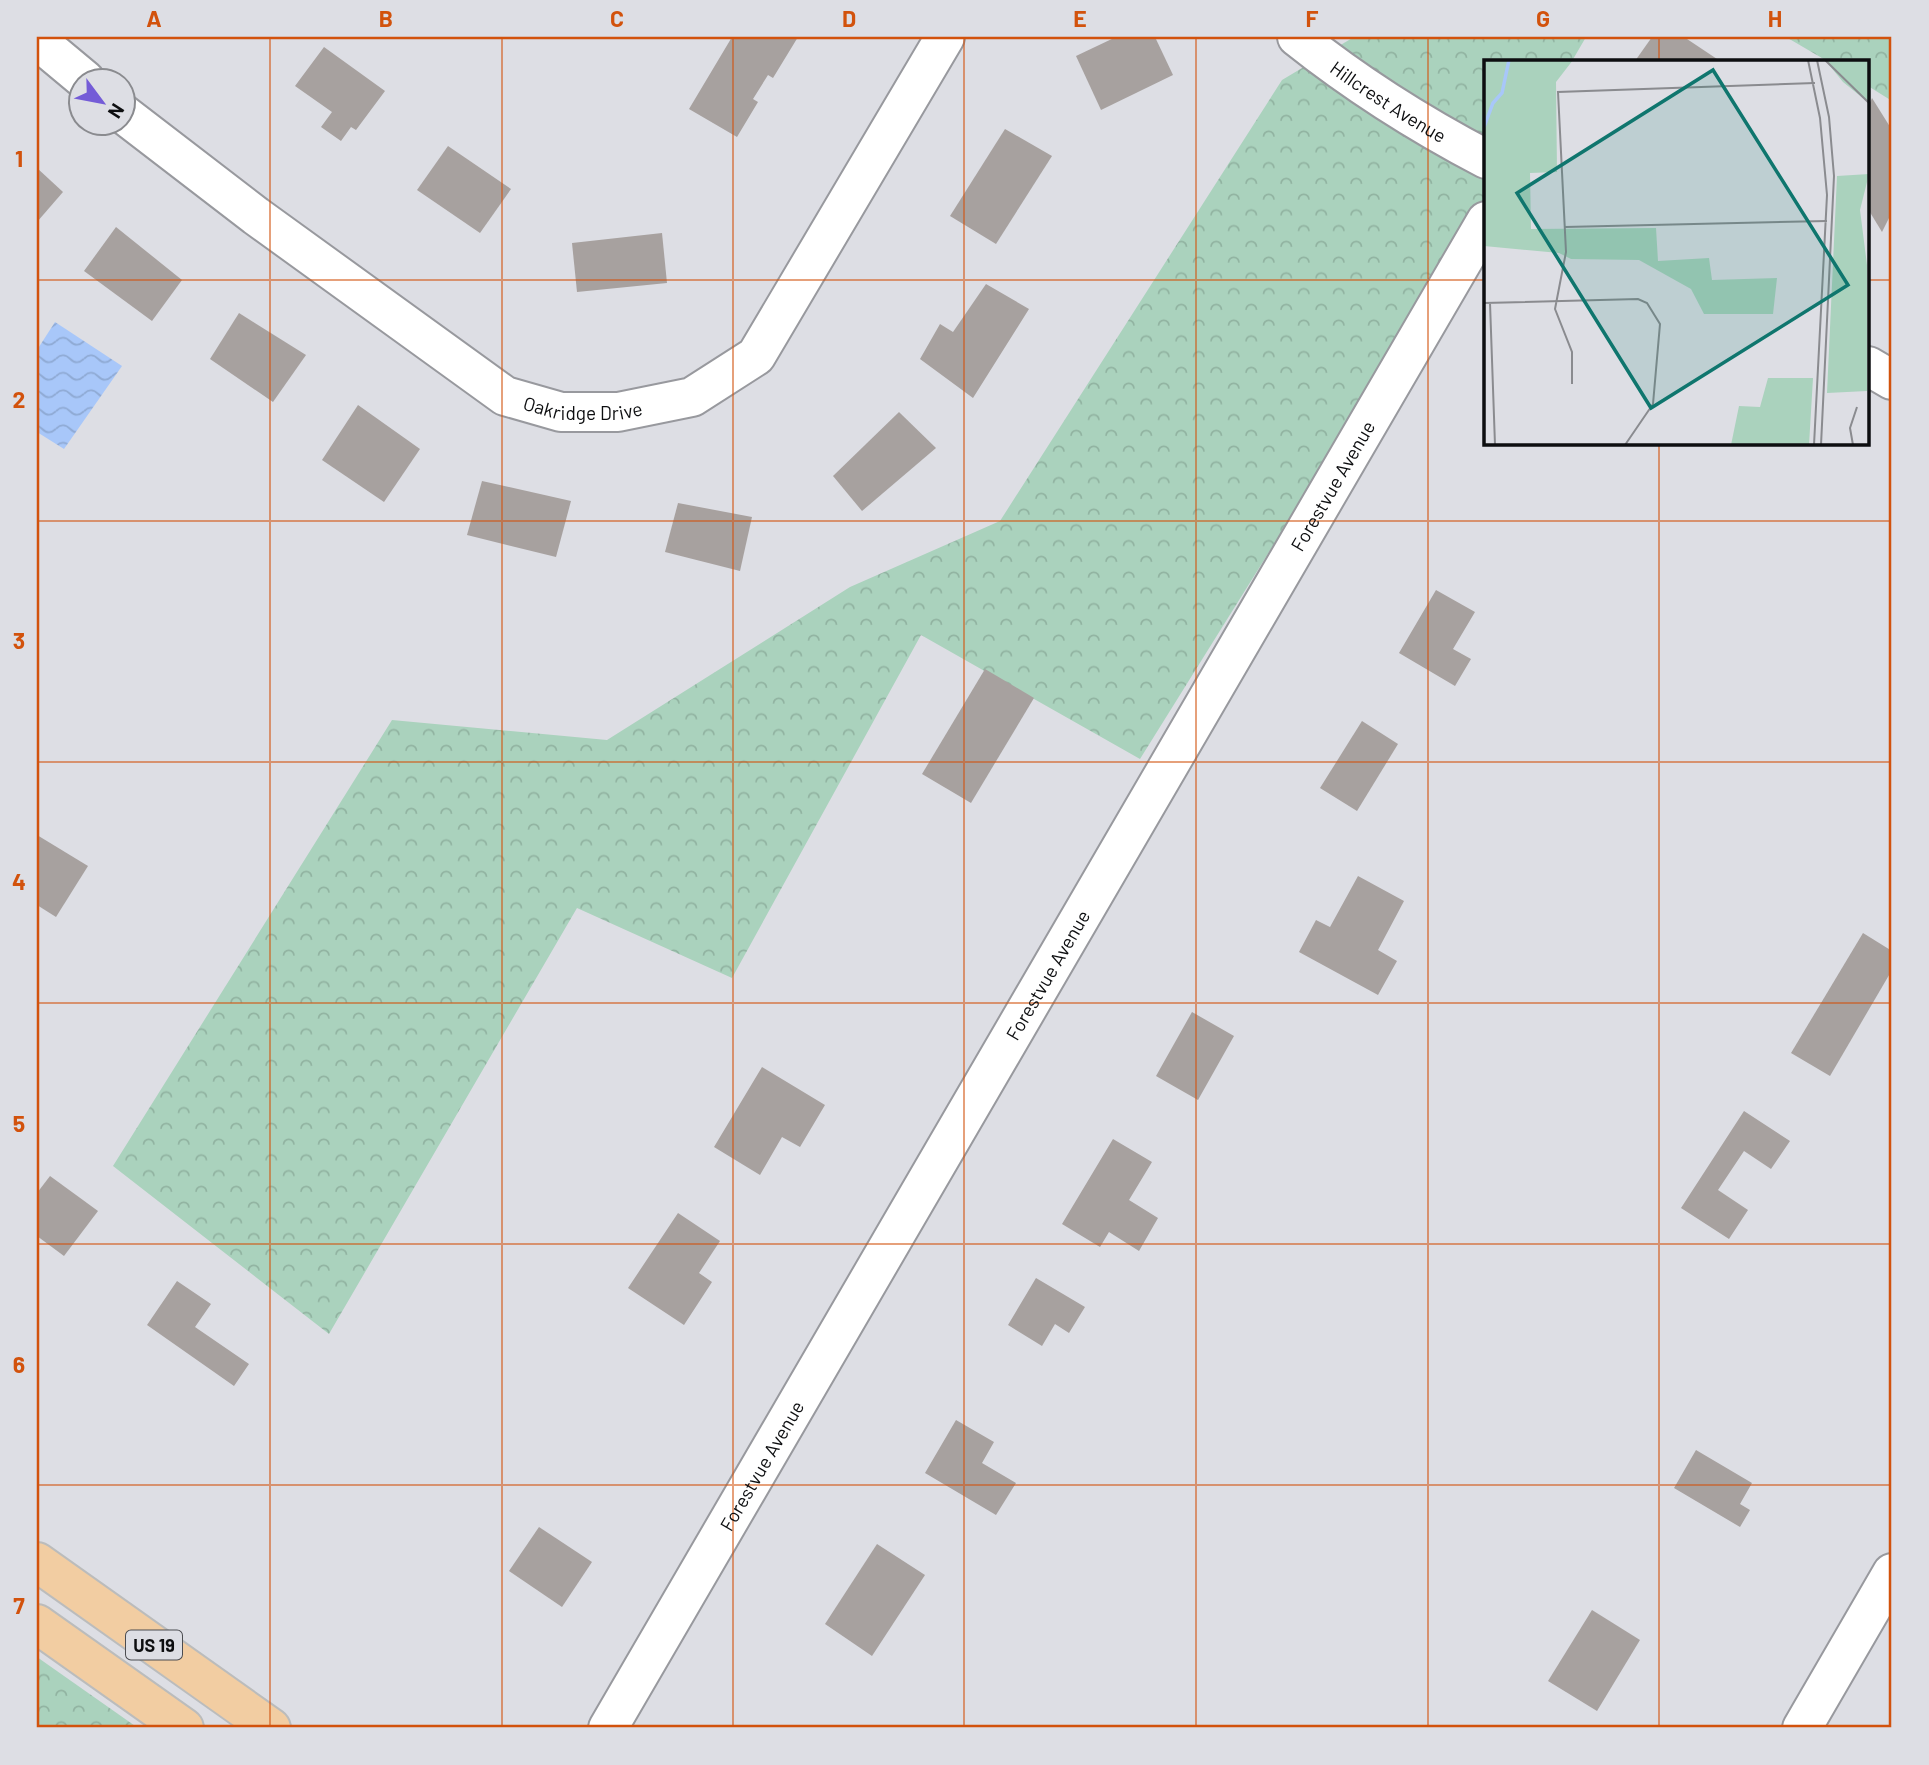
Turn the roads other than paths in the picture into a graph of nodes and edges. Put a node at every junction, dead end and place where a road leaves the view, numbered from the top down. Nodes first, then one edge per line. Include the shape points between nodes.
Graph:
1 (946, 37) edge
2 (1297, 37) edge
3 (37, 40) edge
4 (68, 66) edge
5 (136, 124) edge
6 (1484, 158) edge
7 (1484, 224) edge
8 (1870, 367) edge
9 (1892, 380) edge
10 (37, 1562) edge
11 (1892, 1573) edge
12 (37, 1624) edge
13 (184, 1728) edge
14 (271, 1728) edge
15 (608, 1728) edge
16 (1802, 1728) edge

1 - 5 street, Oakridge Drive via 756,356 692,397 618,412 561,412 505,396
2 - 6 street, Hillcrest Avenue via 1347,77
3 - 4 street
7 - 15 street, Forestvue Avenue
8 - 9 street
10 - 14 highway, US 19
11 - 16 street
12 - 13 highway, US 19

